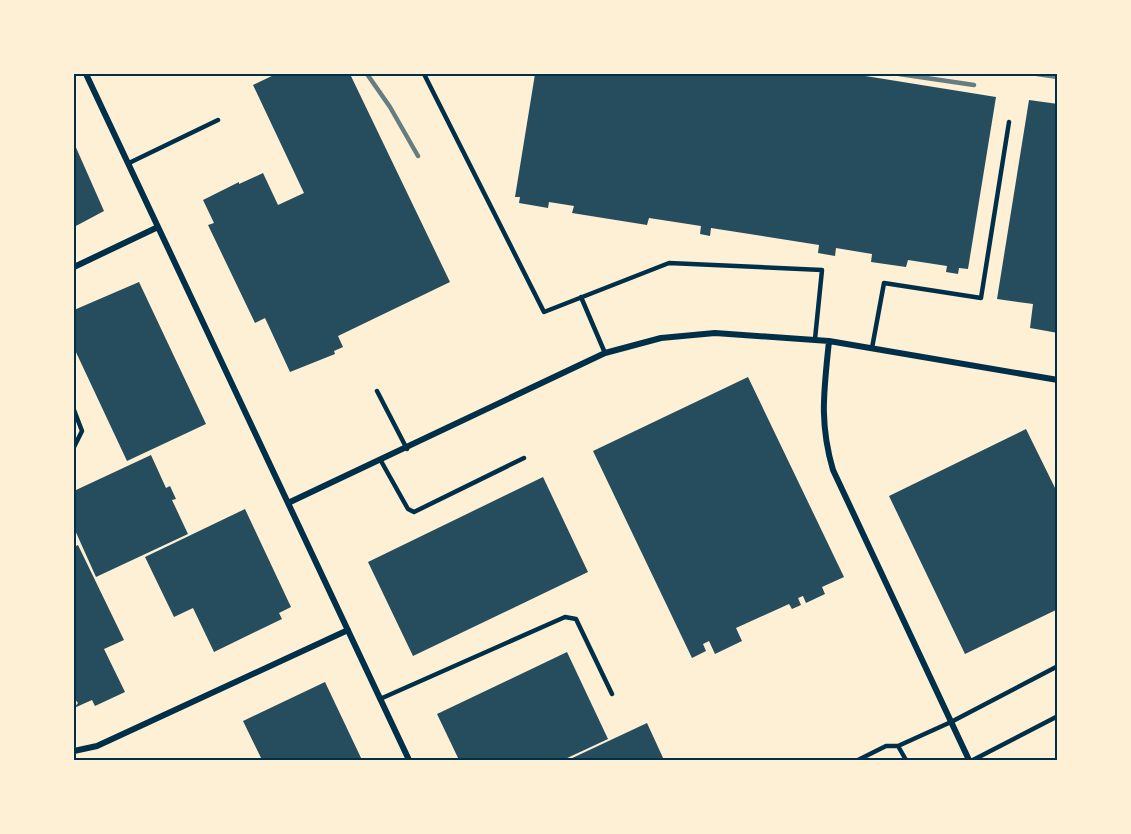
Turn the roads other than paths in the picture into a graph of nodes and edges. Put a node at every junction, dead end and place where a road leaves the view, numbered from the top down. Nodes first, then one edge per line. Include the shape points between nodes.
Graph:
1 (86, 74) edge
2 (424, 74) edge
3 (219, 120) dead end
4 (1009, 122) dead end
5 (129, 163) junction
6 (158, 227) junction
7 (74, 267) edge
8 (581, 297) junction
9 (815, 339) junction
10 (829, 341) junction
11 (872, 348) junction
12 (605, 353) junction
13 (1058, 380) edge
14 (376, 391) dead end
15 (74, 410) edge
16 (74, 447) edge
17 (407, 449) junction
18 (524, 458) dead end
19 (381, 461) junction
20 (288, 503) junction
21 (348, 630) junction
22 (1058, 666) edge
23 (612, 694) dead end
24 (380, 699) junction
25 (1058, 716) edge
26 (951, 722) junction
27 (898, 746) junction
28 (74, 751) edge
29 (409, 760) edge
30 (858, 760) edge
31 (906, 760) edge
32 (971, 760) edge

1 - 5 street
2 - 8 lane via 544,312
3 - 5 lane
4 - 11 lane via 981,298 884,283
5 - 6 street
6 - 7 street
6 - 20 street
8 - 9 lane via 669,263 822,270
8 - 12 lane
9 - 10 street
9 - 12 street via 715,333 661,339
10 - 11 street
10 - 26 street via 823,412 824,440 833,470
11 - 13 street
12 - 17 street
14 - 17 lane
15 - 16 lane via 82,431
17 - 19 street
18 - 19 lane via 414,512 408,509
19 - 20 street
20 - 21 street
21 - 24 street
21 - 28 street via 97,746
22 - 26 lane
23 - 24 lane via 576,619 565,617
24 - 29 street
25 - 32 lane
26 - 27 lane
26 - 32 street
27 - 30 lane via 886,746
27 - 31 lane

